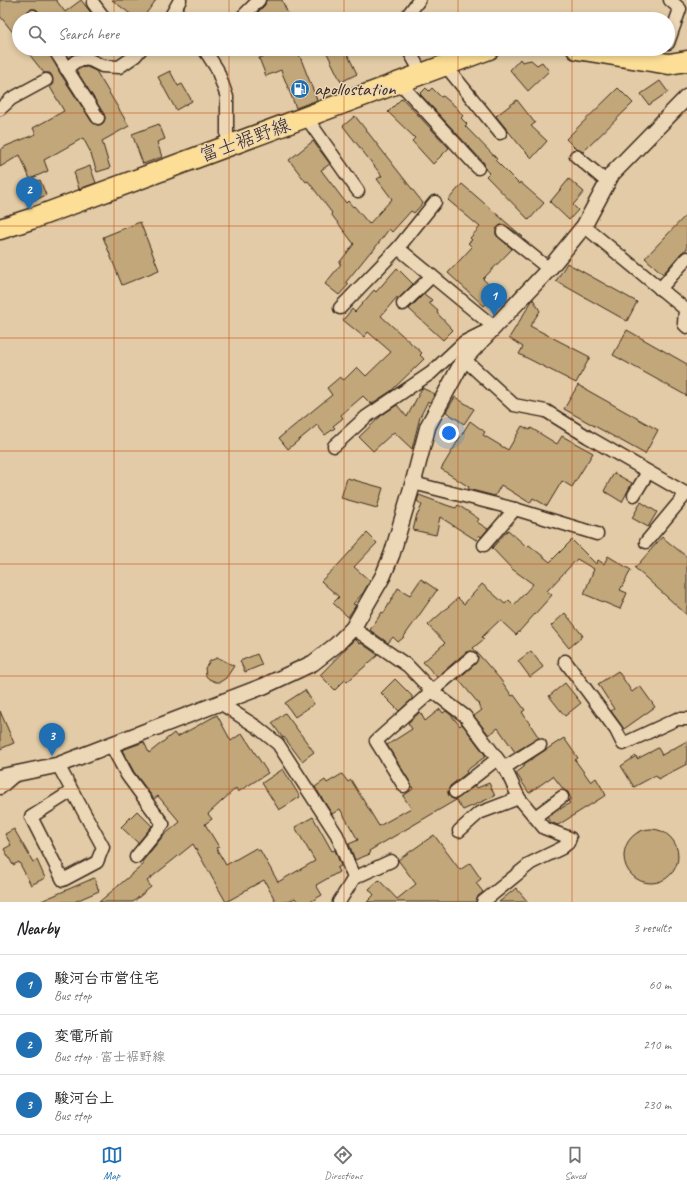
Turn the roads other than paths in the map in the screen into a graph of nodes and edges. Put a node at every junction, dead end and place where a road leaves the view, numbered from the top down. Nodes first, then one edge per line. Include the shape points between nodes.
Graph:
1 (180, 0) edge
2 (259, 0) edge
3 (419, 0) edge
4 (670, 0) edge
5 (93, 3) dead end
6 (100, 12) edge
7 (174, 12) edge
8 (247, 12) edge
9 (410, 12) edge
10 (675, 23) edge
11 (58, 56) edge
12 (130, 56) edge
13 (211, 56) edge
14 (412, 56) edge
15 (470, 56) edge
16 (653, 56) edge
17 (674, 58) edge
18 (445, 65) junction
19 (66, 69) junction
20 (422, 74) junction
21 (46, 80) dead end
22 (400, 82) junction
23 (687, 96) edge
24 (2, 101) edge
25 (98, 118) dead end
26 (306, 118) junction
27 (500, 133) dead end
28 (227, 147) junction
29 (576, 156) dead end
30 (478, 168) dead end
31 (607, 182) junction
32 (358, 191) dead end
33 (435, 202) dead end
34 (30, 219) junction
35 (0, 222) edge
36 (584, 226) junction
37 (0, 228) edge
38 (503, 232) dead end
39 (398, 248) junction
40 (687, 258) edge
41 (549, 269) junction
42 (432, 276) junction
43 (660, 289) junction
44 (403, 304) dead end
45 (340, 308) dead end
46 (494, 327) junction
47 (687, 327) edge
48 (464, 359) junction
49 (334, 446) dead end
50 (648, 472) junction
51 (413, 483) junction
52 (686, 494) edge
53 (634, 495) dead end
54 (515, 509) junction
55 (597, 534) dead end
56 (646, 542) dead end
57 (484, 545) dead end
58 (352, 628) junction
59 (471, 658) dead end
60 (565, 661) dead end
61 (432, 691) junction
62 (220, 703) junction
63 (687, 719) edge
64 (111, 745) junction
65 (540, 745) dead end
66 (500, 764) junction
67 (58, 765) junction
68 (16, 774) junction
69 (0, 777) edge
70 (404, 786) dead end
71 (0, 788) edge
72 (72, 790) junction
73 (455, 792) dead end
74 (562, 797) dead end
75 (519, 798) junction
76 (535, 817) junction
77 (459, 831) dead end
78 (136, 857) dead end
79 (391, 861) dead end
80 (354, 878) junction
81 (339, 902) edge
82 (483, 902) edge

1 - 7 street
2 - 8 street
3 - 9 street
4 - 10 street via 680,9
5 - 6 street
11 - 19 street
12 - 19 street via 119,67 102,66 88,59 76,61
13 - 28 street via 227,97
14 - 20 street
15 - 18 main road, 富士裾野線
16 - 17 main road
18 - 20 main road, 富士裾野線
18 - 27 street
19 - 25 street
20 - 22 main road, 富士裾野線
21 - 24 street
22 - 26 main road, 富士裾野線
22 - 30 street
23 - 31 street
26 - 28 main road, 富士裾野線
26 - 32 street
28 - 34 main road, 富士裾野線
29 - 31 street
31 - 36 street
33 - 39 street
34 - 35 street
34 - 37 main road, 富士裾野線
36 - 41 street
36 - 43 street
38 - 41 street
39 - 42 street
39 - 45 street
40 - 43 street
41 - 46 street
42 - 44 street
42 - 46 street
43 - 47 street via 685,309 684,324
46 - 48 street
46 - 49 street via 464,342 431,373 366,417
48 - 50 street via 514,405 546,411
48 - 51 street via 428,426
50 - 52 street
50 - 53 street
51 - 54 street
51 - 58 street via 383,576
52 - 56 street
54 - 55 street
54 - 57 street
58 - 61 street via 408,666
58 - 62 street via 313,663
59 - 61 street
60 - 63 street via 616,730 623,744 676,719
61 - 66 street via 465,716
61 - 70 street via 376,741
62 - 64 street
62 - 80 street via 278,744 337,835
64 - 67 street
64 - 78 street via 127,775 163,824
65 - 66 street
66 - 73 street
66 - 75 street
67 - 68 street
67 - 72 street
68 - 69 street
68 - 71 street
72 - 72 street via 31,817 63,880 97,862 103,847
74 - 76 street
75 - 76 street
75 - 77 street via 479,813
76 - 82 street via 544,828 570,838 568,843 531,863
79 - 80 street
80 - 81 street

